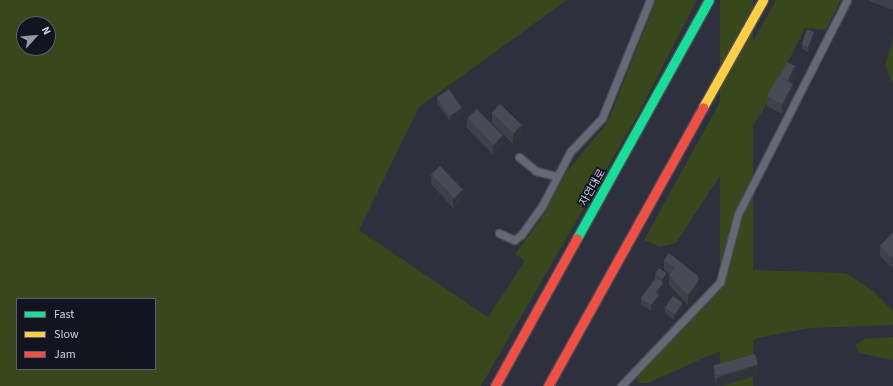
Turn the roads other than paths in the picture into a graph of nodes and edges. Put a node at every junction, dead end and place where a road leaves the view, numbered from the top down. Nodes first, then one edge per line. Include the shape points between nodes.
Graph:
1 (650, 0) edge
2 (710, 0) edge
3 (763, 0) edge
4 (847, 0) edge
5 (519, 157) dead end
6 (556, 176) junction
7 (499, 233) dead end
8 (495, 386) edge
9 (548, 386) edge
10 (621, 386) edge

1 - 6 lane via 607,109 570,152
2 - 8 main road, 자연대로
3 - 9 main road
4 - 10 lane via 738,214 720,282
5 - 6 lane via 536,171
6 - 7 lane via 542,206 521,235 514,240

